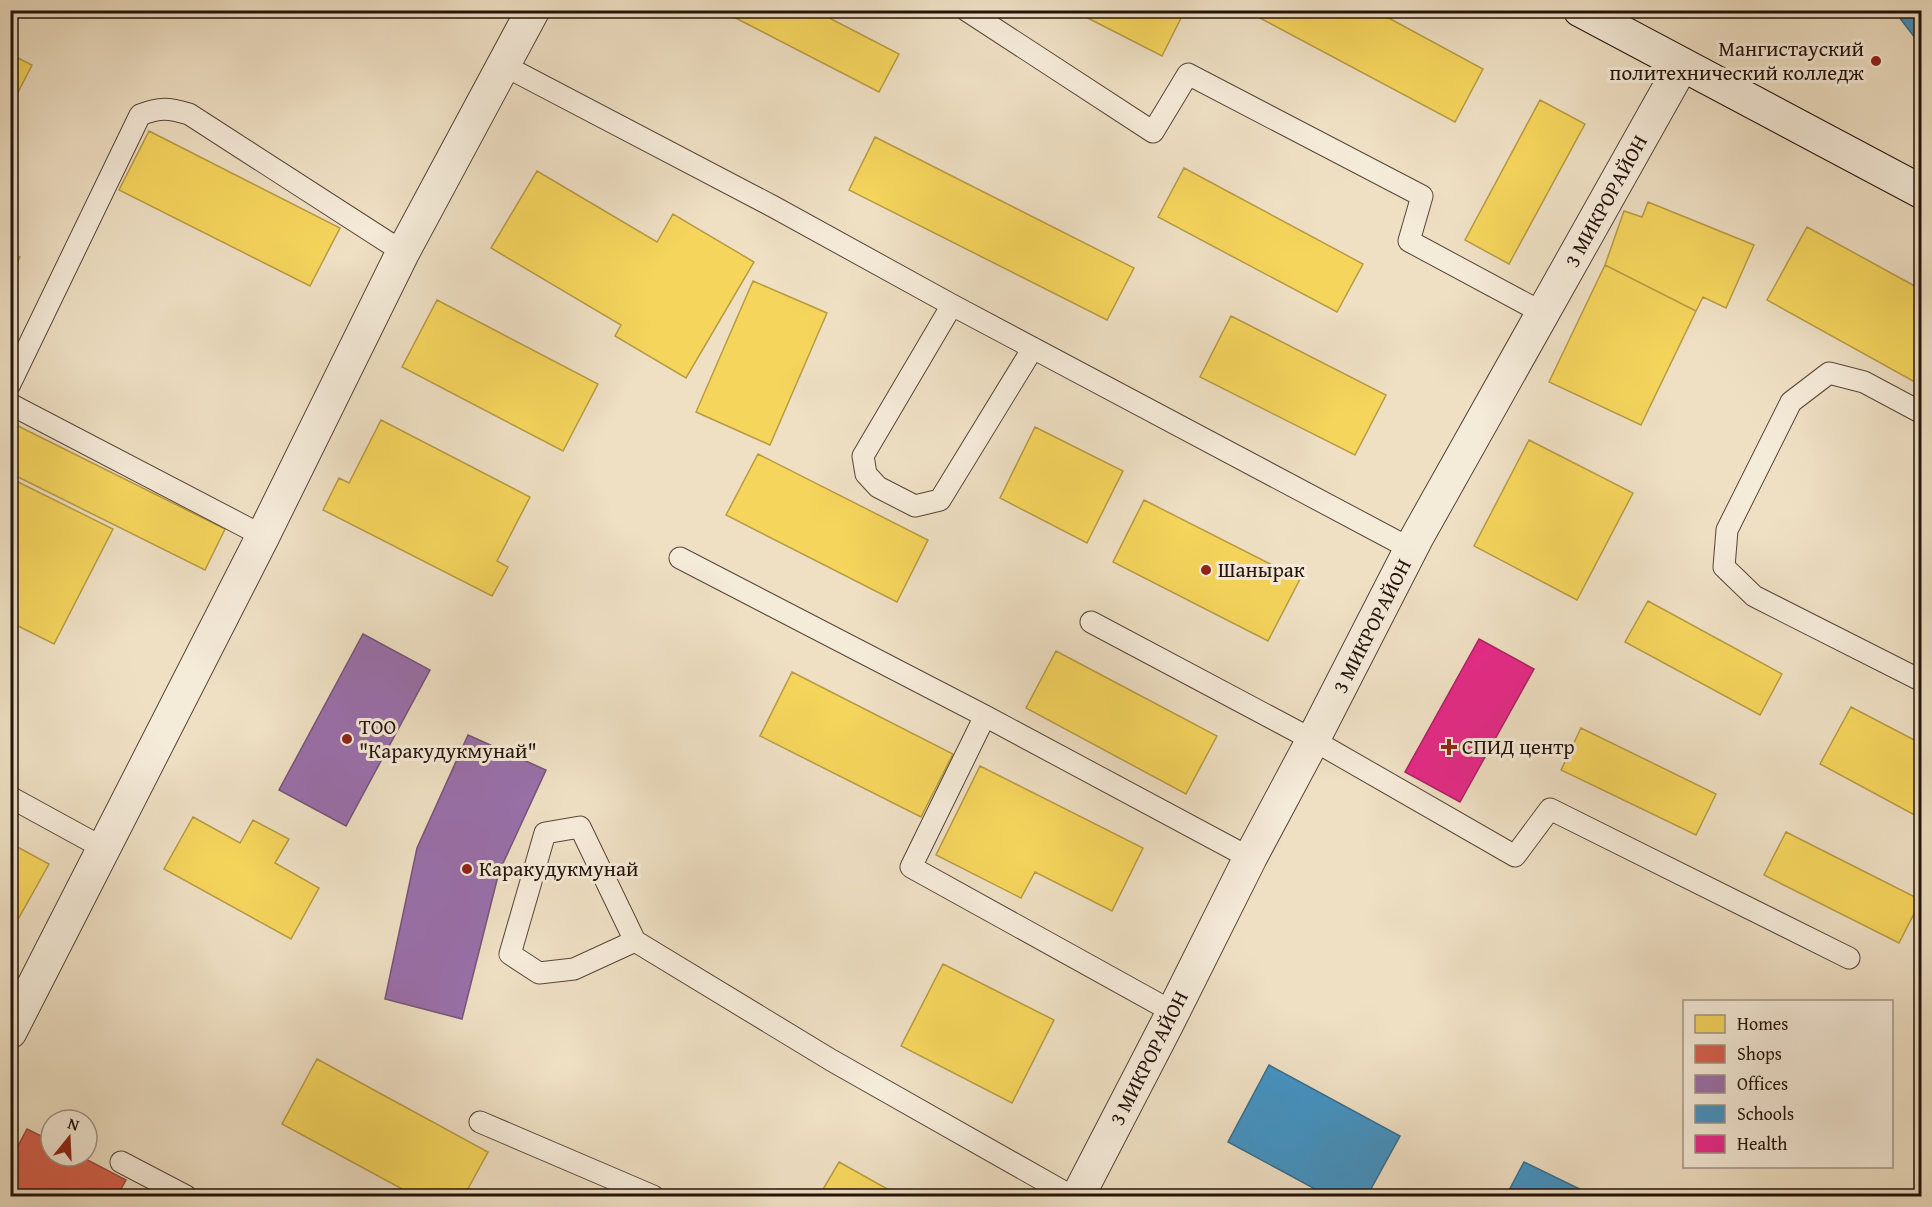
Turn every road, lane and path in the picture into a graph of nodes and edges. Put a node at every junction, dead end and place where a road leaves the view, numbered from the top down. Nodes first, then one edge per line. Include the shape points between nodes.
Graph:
1 (533, 10) edge
2 (966, 10) edge
3 (1580, 10) edge
4 (503, 65) junction
5 (1682, 65) junction
6 (1922, 192) edge
7 (403, 252) junction
8 (952, 305) junction
9 (1543, 313) junction
10 (1033, 348) junction
11 (10, 384) edge
12 (10, 404) edge
13 (1922, 413) edge
14 (263, 536) junction
15 (1411, 549) junction
16 (680, 558) dead end
17 (1091, 622) dead end
18 (1922, 681) edge
19 (985, 716) junction
20 (1313, 740) junction
21 (10, 797) edge
22 (105, 849) junction
23 (1250, 858) junction
24 (635, 941) junction
25 (1849, 958) dead end
26 (1173, 1012) junction
27 (14, 1014) edge
28 (480, 1122) dead end
29 (121, 1162) dead end
30 (186, 1197) edge
31 (653, 1197) edge
32 (1071, 1197) edge
33 (1078, 1197) edge

1 - 4 street
2 - 9 lane via 1153,132 1188,74 1422,196 1409,242
3 - 5 street
4 - 7 street
4 - 8 lane
5 - 6 street
5 - 9 street, 3 МИКРОРАЙОН
7 - 11 lane via 189,114 156,108 140,115
7 - 14 street
8 - 10 lane
8 - 10 lane via 863,456 866,474 878,487 915,506 940,500
9 - 15 street, 3 МИКРОРАЙОН
10 - 15 lane
12 - 14 lane
13 - 18 lane via 1864,382 1829,373 1791,402 1726,530 1724,567 1754,596
14 - 22 street
15 - 20 street, 3 МИКРОРАЙОН
16 - 19 lane
17 - 20 lane
19 - 23 lane
19 - 26 lane via 912,867
20 - 23 street, 3 МИКРОРАЙОН
20 - 25 lane via 1515,856 1551,809
21 - 22 lane
22 - 27 street
23 - 26 street, 3 МИКРОРАЙОН
24 - 24 lane via 580,827 545,833 510,954 539,973 574,969
24 - 32 lane via 831,1060
26 - 33 street, 3 МИКРОРАЙОН
28 - 31 lane
29 - 30 lane

